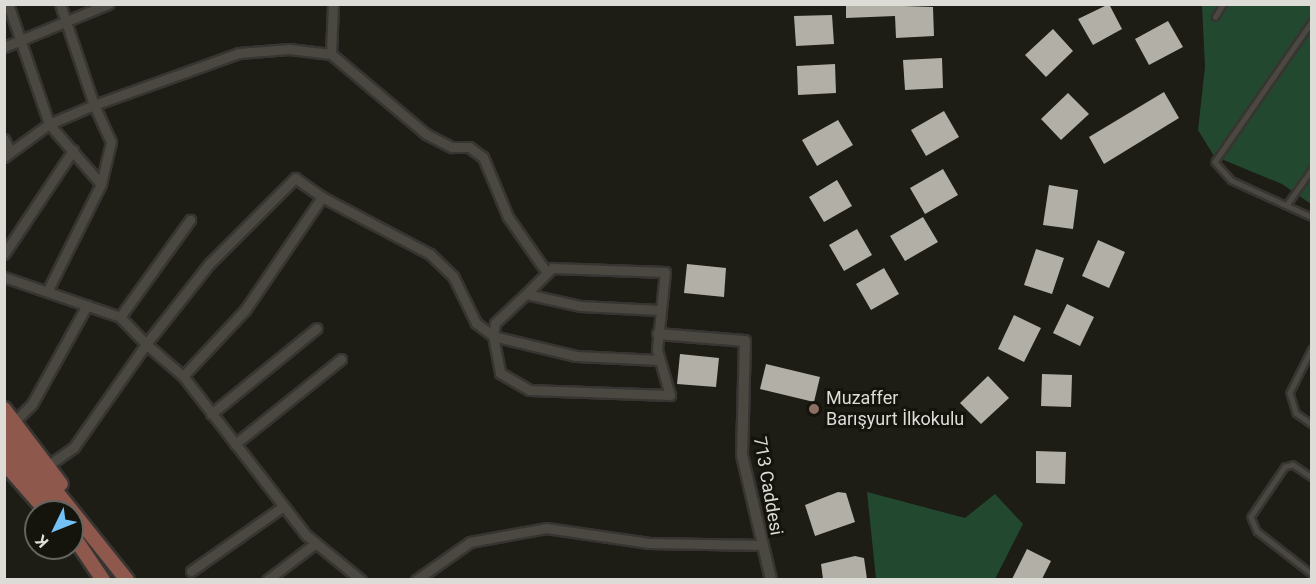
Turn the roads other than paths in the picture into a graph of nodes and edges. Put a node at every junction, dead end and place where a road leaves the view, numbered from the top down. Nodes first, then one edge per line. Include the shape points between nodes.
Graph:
1 (8, 4) edge
2 (60, 4) edge
3 (108, 4) edge
4 (333, 4) edge
5 (1223, 4) edge
6 (1215, 17) dead end
7 (65, 21) junction
8 (1311, 22) edge
9 (21, 40) junction
10 (4, 47) edge
11 (330, 54) junction
12 (94, 105) junction
13 (49, 124) junction
14 (4, 139) edge
15 (73, 150) junction
16 (7, 154) edge
17 (1311, 169) edge
18 (101, 184) junction
19 (322, 197) junction
20 (1288, 203) junction
21 (1311, 218) edge
22 (190, 220) dead end
23 (4, 254) edge
24 (547, 273) junction
25 (4, 277) edge
26 (48, 290) junction
27 (526, 294) junction
28 (87, 305) junction
29 (659, 310) junction
30 (120, 317) junction
31 (317, 328) dead end
32 (658, 334) junction
33 (493, 336) junction
34 (146, 344) junction
35 (1311, 349) edge
36 (341, 359) dead end
37 (659, 360) junction
38 (183, 376) junction
39 (4, 409) edge
40 (211, 414) junction
41 (10, 423) edge
42 (1311, 424) edge
43 (235, 444) junction
44 (4, 446) edge
45 (4, 463) edge
46 (50, 464) junction
47 (1311, 478) edge
48 (36, 500) edge
49 (47, 500) edge
50 (284, 506) junction
51 (85, 524) junction
52 (316, 543) junction
53 (763, 545) junction
54 (84, 552) edge
55 (84, 554) edge
56 (87, 557) junction
57 (190, 571) dead end
58 (1311, 574) edge
59 (356, 578) edge
60 (103, 579) edge
61 (127, 579) edge
62 (267, 579) edge
63 (416, 579) edge
64 (771, 579) edge

1 - 9 street
2 - 7 street
3 - 7 street
4 - 11 street
5 - 6 lane
7 - 9 street
7 - 12 street
8 - 20 lane via 1215,162 1232,180
9 - 10 street
9 - 13 street
11 - 12 street via 289,49 239,53
11 - 24 street via 426,134 452,147 470,147 483,158 508,217
12 - 13 street
12 - 18 street via 111,142
13 - 15 street
13 - 16 street
14 - 16 street
15 - 18 street
15 - 23 street
17 - 20 lane
18 - 26 street
19 - 33 street via 430,254 453,276 476,323
19 - 34 street via 295,178 209,264
19 - 38 street via 245,310
20 - 21 lane
22 - 30 street
24 - 27 street
24 - 29 street via 552,268 665,272
25 - 26 street
26 - 28 street
27 - 29 street via 580,306
27 - 33 street via 495,323
28 - 30 street
28 - 41 street via 32,404
29 - 32 street
30 - 34 street
31 - 40 street
32 - 37 street
32 - 53 street, 713 Caddesi via 745,341 742,455
33 - 37 street via 576,356
33 - 37 street via 500,373 530,390 670,395
34 - 38 street
34 - 46 street via 74,447
35 - 42 lane via 1290,393 1296,413
36 - 43 street
38 - 40 street
39 - 41 main road
40 - 43 street
41 - 46 main road
41 - 51 main road
43 - 50 street
44 - 49 main road
45 - 48 main road
46 - 51 main road
47 - 58 lane via 1293,465 1285,468 1251,517 1257,531
50 - 52 street
50 - 57 street
51 - 61 main road
52 - 59 street
52 - 62 street
53 - 63 street via 649,543 546,528 470,542
53 - 64 street, 713 Caddesi
54 - 56 main road
55 - 56 main road
56 - 60 main road

